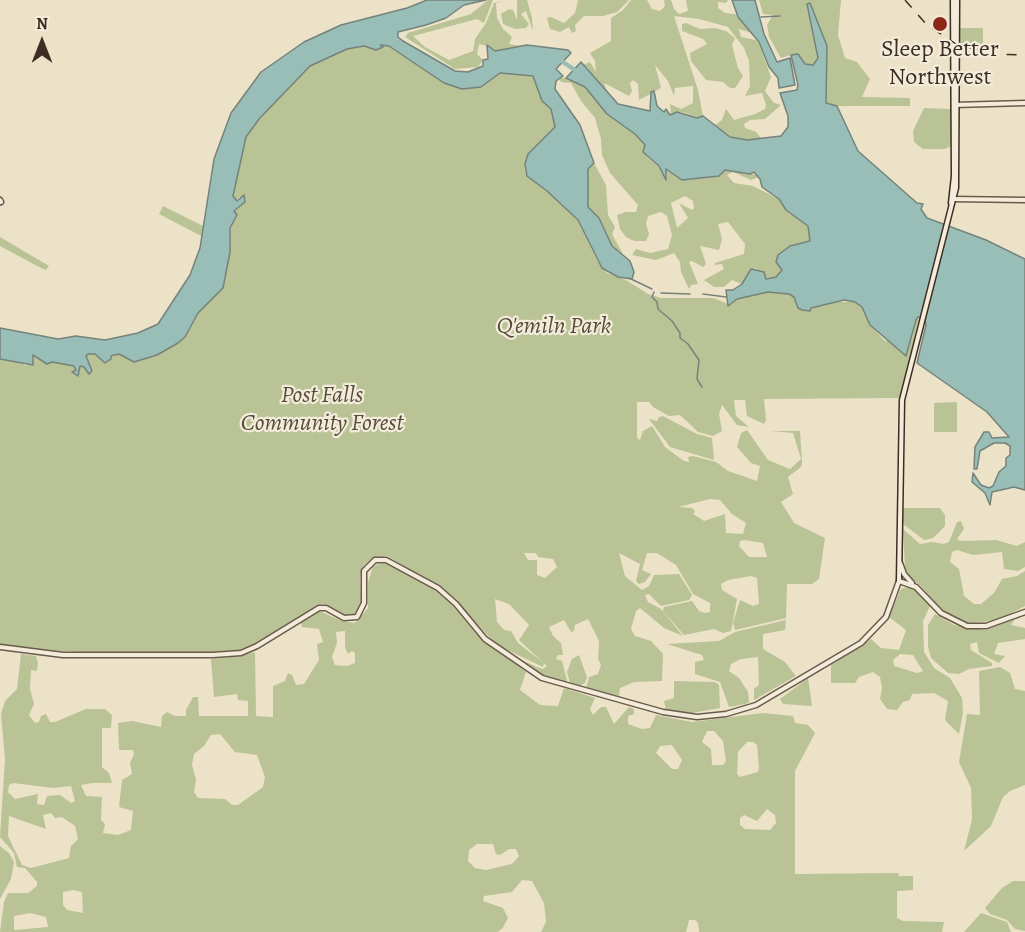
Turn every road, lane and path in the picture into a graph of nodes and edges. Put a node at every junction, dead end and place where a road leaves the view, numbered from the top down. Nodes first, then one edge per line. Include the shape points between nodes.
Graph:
1 (955, 0) edge
2 (956, 103) junction
3 (1025, 103) edge
4 (953, 199) junction
5 (1025, 200) edge
6 (900, 563) junction
7 (898, 581) junction
8 (919, 590) junction
9 (1025, 612) edge
10 (0, 647) edge

1 - 2 street
2 - 3 street
2 - 4 street
4 - 5 street
4 - 6 street via 900,419
6 - 7 street
6 - 8 street
7 - 8 street
7 - 10 street via 886,616 861,643 756,705 711,717 663,712 542,678 490,643 438,588 386,560 375,560 364,571 364,603 357,618 344,618 319,608 241,653 63,655
8 - 9 street via 941,613 967,626 986,626

